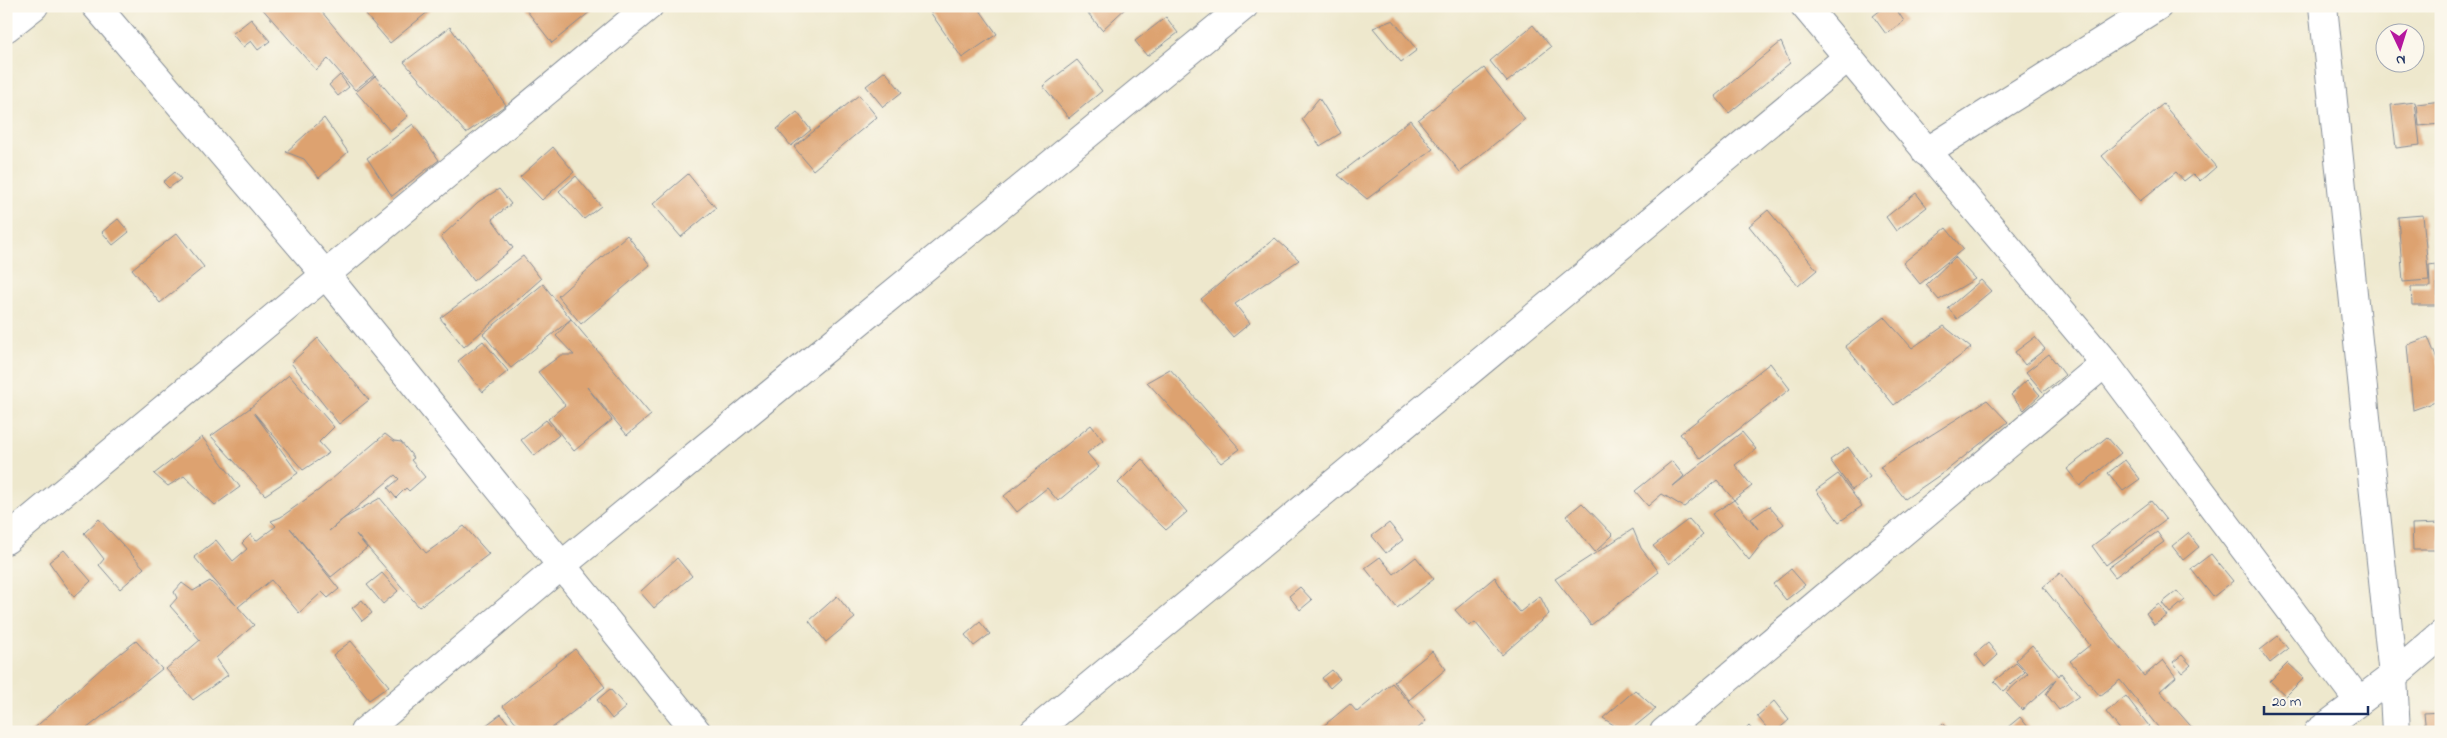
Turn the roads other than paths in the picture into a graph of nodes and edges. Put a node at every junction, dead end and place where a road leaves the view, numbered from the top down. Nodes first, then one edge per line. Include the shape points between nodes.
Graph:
1 (34, 6) edge
2 (96, 6) edge
3 (649, 6) edge
4 (1244, 6) edge
5 (1805, 6) edge
6 (2158, 6) edge
7 (2323, 6) edge
8 (6, 28) edge
9 (1847, 58) junction
10 (1926, 152) junction
11 (325, 274) junction
12 (2105, 363) junction
13 (6, 540) edge
14 (562, 565) junction
15 (2441, 635) edge
16 (2393, 676) junction
17 (2358, 700) junction
18 (364, 732) edge
19 (697, 732) edge
20 (1034, 732) edge
21 (1664, 732) edge
22 (2318, 732) edge
23 (2396, 732) edge

1 - 8 street
2 - 11 street
3 - 11 street
4 - 14 street
5 - 9 street
6 - 10 street
7 - 16 street
9 - 10 street
9 - 20 street
10 - 12 street
11 - 13 street
11 - 14 street
12 - 17 street
12 - 21 street
14 - 18 street
14 - 19 street
15 - 16 street
16 - 17 street
16 - 23 street
17 - 22 street

